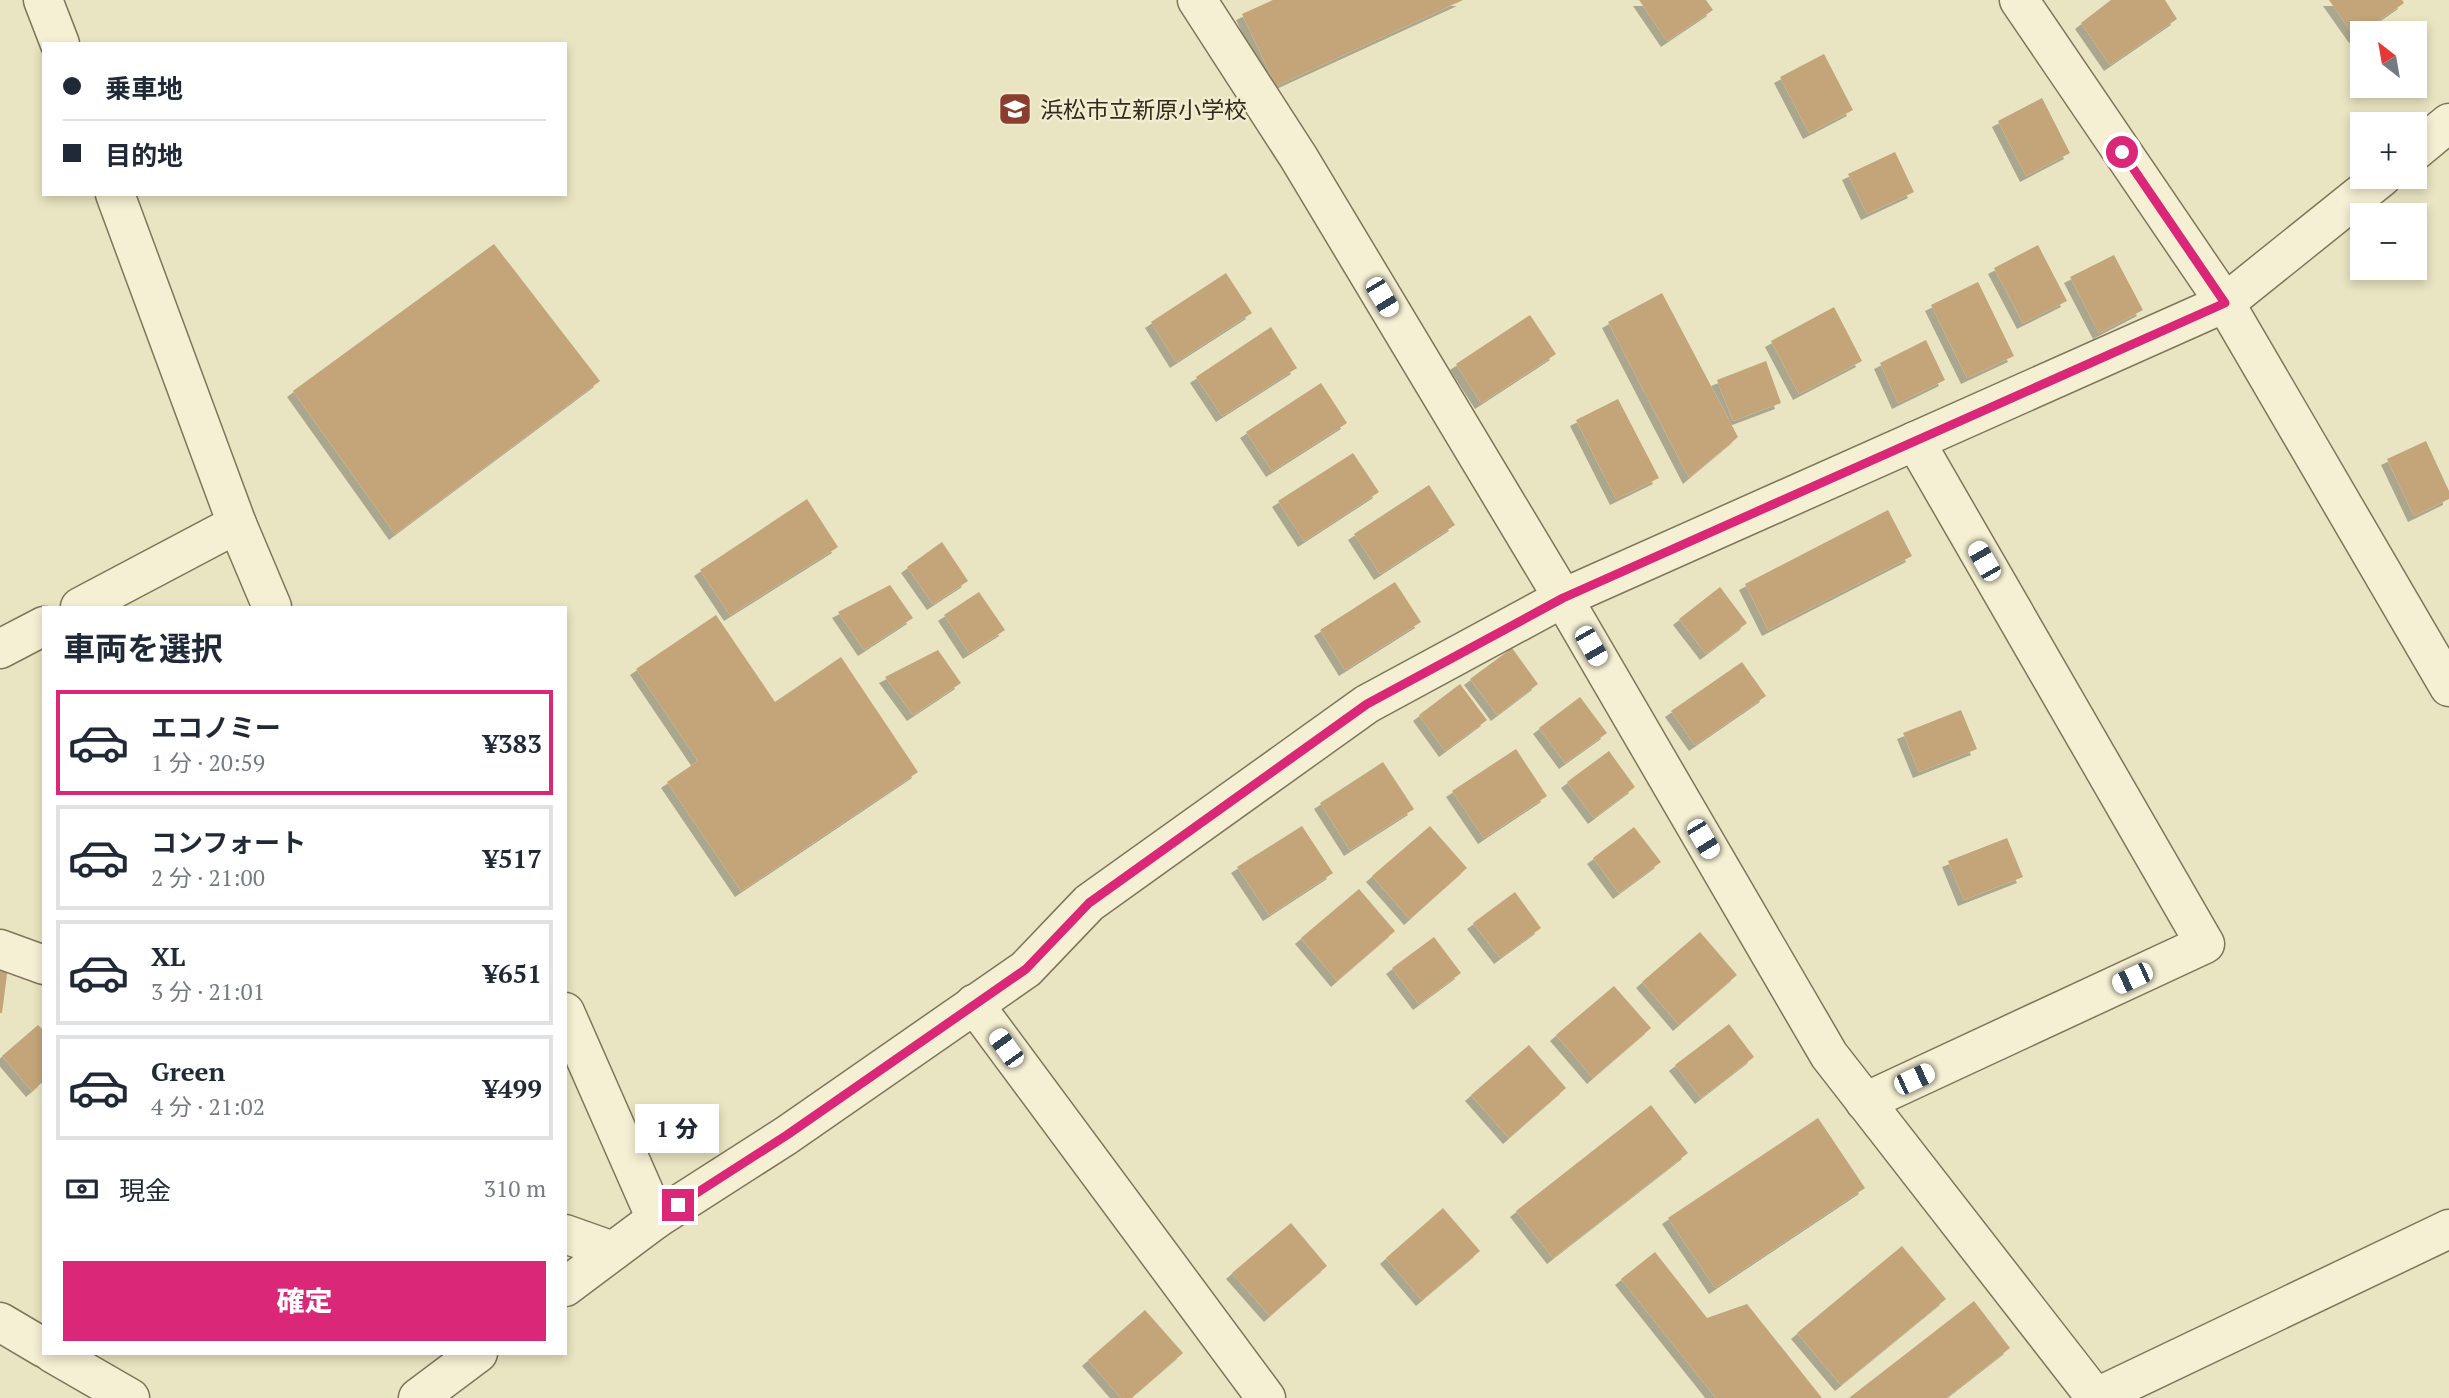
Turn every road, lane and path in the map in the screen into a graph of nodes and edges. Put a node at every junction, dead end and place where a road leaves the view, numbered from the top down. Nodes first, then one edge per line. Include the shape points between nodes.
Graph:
1 (43, 0) edge
2 (1197, 0) edge
3 (2019, 0) edge
4 (59, 42) edge
5 (2449, 123) edge
6 (2427, 140) edge
7 (2367, 189) edge
8 (116, 196) edge
9 (2225, 303) junction
10 (1915, 441) junction
11 (237, 524) junction
12 (1563, 598) junction
13 (82, 606) edge
14 (272, 606) edge
15 (42, 627) edge
16 (0, 649) edge
17 (2449, 687) edge
18 (0, 949) edge
19 (42, 964) edge
20 (974, 1004) junction
21 (567, 1017) edge
22 (1865, 1102) junction
23 (656, 1219) junction
24 (2449, 1229) edge
25 (567, 1235) edge
26 (614, 1251) junction
27 (567, 1286) edge
28 (0, 1322) edge
29 (42, 1347) edge
30 (55, 1355) edge
31 (475, 1355) edge
32 (130, 1398) edge
33 (418, 1398) edge
34 (1266, 1398) edge
35 (2096, 1398) edge

1 - 4 street
2 - 12 street via 1299,158
3 - 9 street
5 - 6 street
7 - 9 street
8 - 11 street
9 - 10 street
9 - 17 street
10 - 12 street
10 - 22 street via 2205,944
11 - 13 street
11 - 14 street
12 - 20 street via 1367,704 1089,903 1026,969
12 - 22 street via 1829,1055
15 - 16 street
18 - 19 street
20 - 23 street via 787,1135
20 - 34 street
21 - 23 street
22 - 35 street
23 - 26 street
24 - 35 street
25 - 26 street
26 - 27 street
28 - 29 street
30 - 32 street
31 - 33 street

